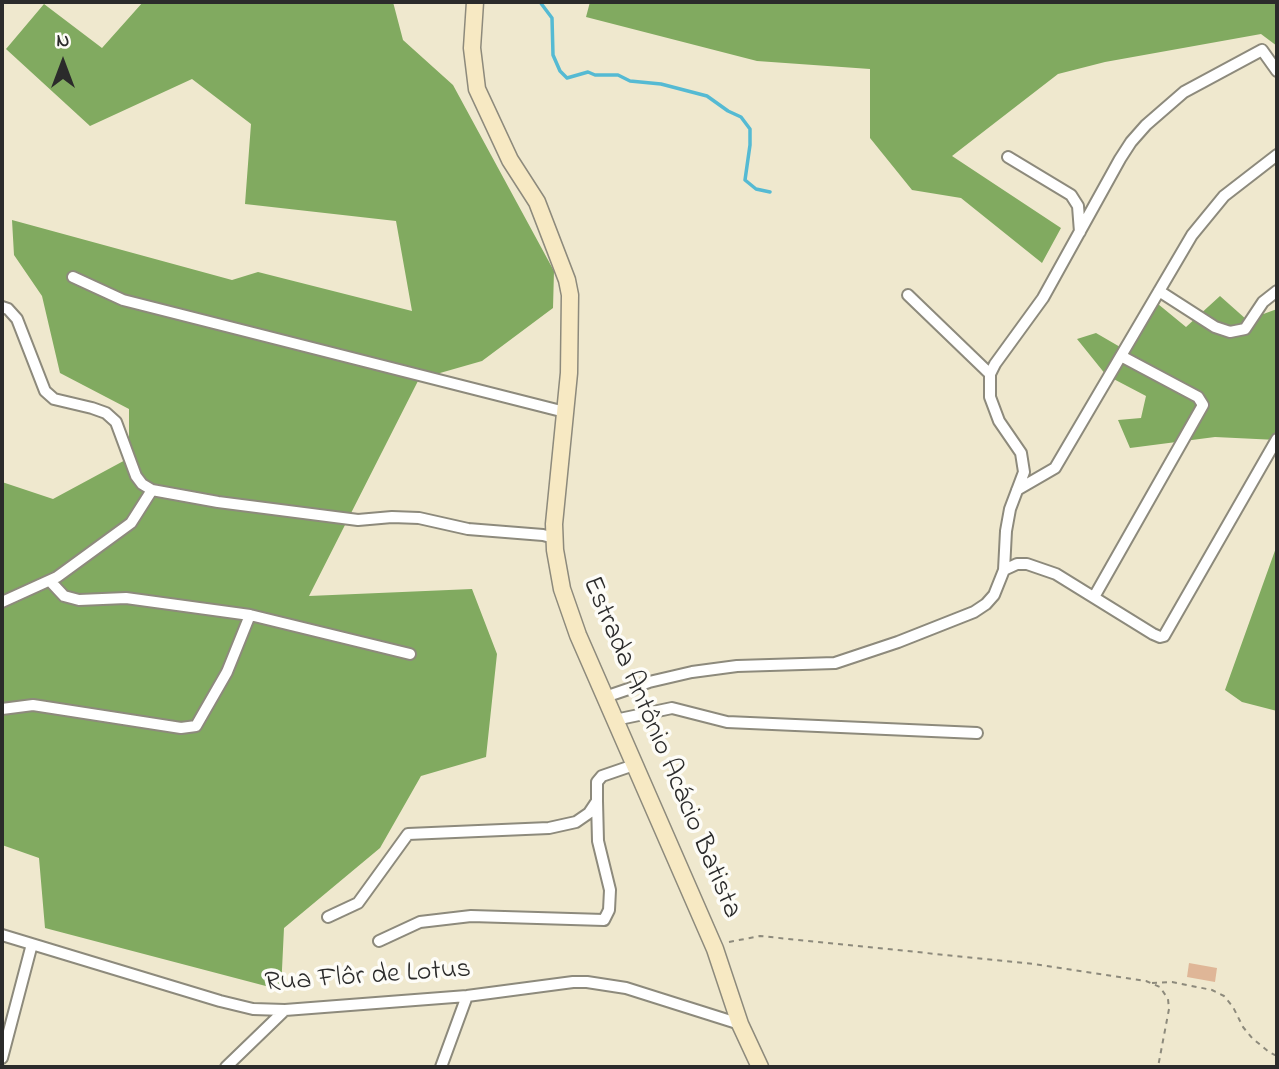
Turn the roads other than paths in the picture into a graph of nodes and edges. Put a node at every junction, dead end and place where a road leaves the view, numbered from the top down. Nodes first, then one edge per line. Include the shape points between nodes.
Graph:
1 (475, 2) edge
2 (1277, 71) edge
3 (1277, 155) edge
4 (1008, 157) dead end
5 (1080, 232) junction
6 (73, 278) dead end
7 (1158, 291) junction
8 (1277, 291) edge
9 (908, 295) dead end
10 (2, 307) edge
11 (1121, 356) junction
12 (990, 374) junction
13 (565, 412) junction
14 (1277, 439) edge
15 (152, 490) junction
16 (1017, 490) junction
17 (554, 538) junction
18 (1004, 570) junction
19 (50, 581) junction
20 (1094, 597) junction
21 (2, 602) edge
22 (250, 615) junction
23 (410, 654) dead end
24 (605, 697) junction
25 (2, 709) edge
26 (615, 720) junction
27 (977, 733) dead end
28 (634, 765) junction
29 (597, 801) junction
30 (328, 917) dead end
31 (2, 935) edge
32 (379, 941) dead end
33 (32, 944) junction
34 (467, 996) junction
35 (285, 1010) junction
36 (740, 1024) junction
37 (2, 1058) edge
38 (226, 1067) edge
39 (441, 1067) edge
40 (760, 1067) edge

1 - 13 street, Estrada Antônio Acácio Batista via 472,48 477,89 510,160 537,202 567,280 570,317
2 - 5 street via 1262,50 1184,92 1130,142
3 - 7 street via 1211,210
4 - 5 street via 1071,195 1078,206
5 - 12 street via 1043,298
6 - 13 street via 123,300
7 - 8 street via 1230,332 1245,329 1263,302
7 - 11 street
9 - 12 street
10 - 15 street via 17,319 45,391 54,399 92,408 116,422 136,476
11 - 16 street via 1055,468
11 - 20 street via 1198,397 1203,405
12 - 16 street via 994,409 1021,453 1024,472
13 - 17 street, Estrada Antônio Acácio Batista
14 - 20 street via 1164,636 1153,634
15 - 17 street via 358,520 419,518 468,529
15 - 19 street via 131,523
16 - 18 street via 1006,531
17 - 24 street, Estrada Antônio Acácio Batista via 566,605
18 - 20 street via 1027,564 1056,574
18 - 24 street via 994,595 974,612 835,663 692,672
19 - 21 street
19 - 22 street via 64,596 79,600 127,598
22 - 23 street
22 - 25 street via 227,672 196,726 33,705
24 - 26 street, Estrada Antônio Acácio Batista
26 - 27 street via 672,708 727,722
26 - 28 street, Estrada Antônio Acácio Batista
28 - 29 street via 602,776 597,782
28 - 36 street, Estrada Antônio Acácio Batista via 715,949
29 - 30 street via 576,822 549,828 408,834 358,903
29 - 32 street via 598,842 610,890 604,920 471,916 420,922
31 - 33 street, Rua Flôr de Lotus
33 - 35 street, Rua Flôr de Lotus via 220,1001
33 - 37 street
34 - 35 street, Rua Flôr de Lotus
34 - 36 street, Rua Flôr de Lotus via 587,982 626,988
34 - 39 street
35 - 38 street
36 - 40 street, Estrada Antônio Acácio Batista

